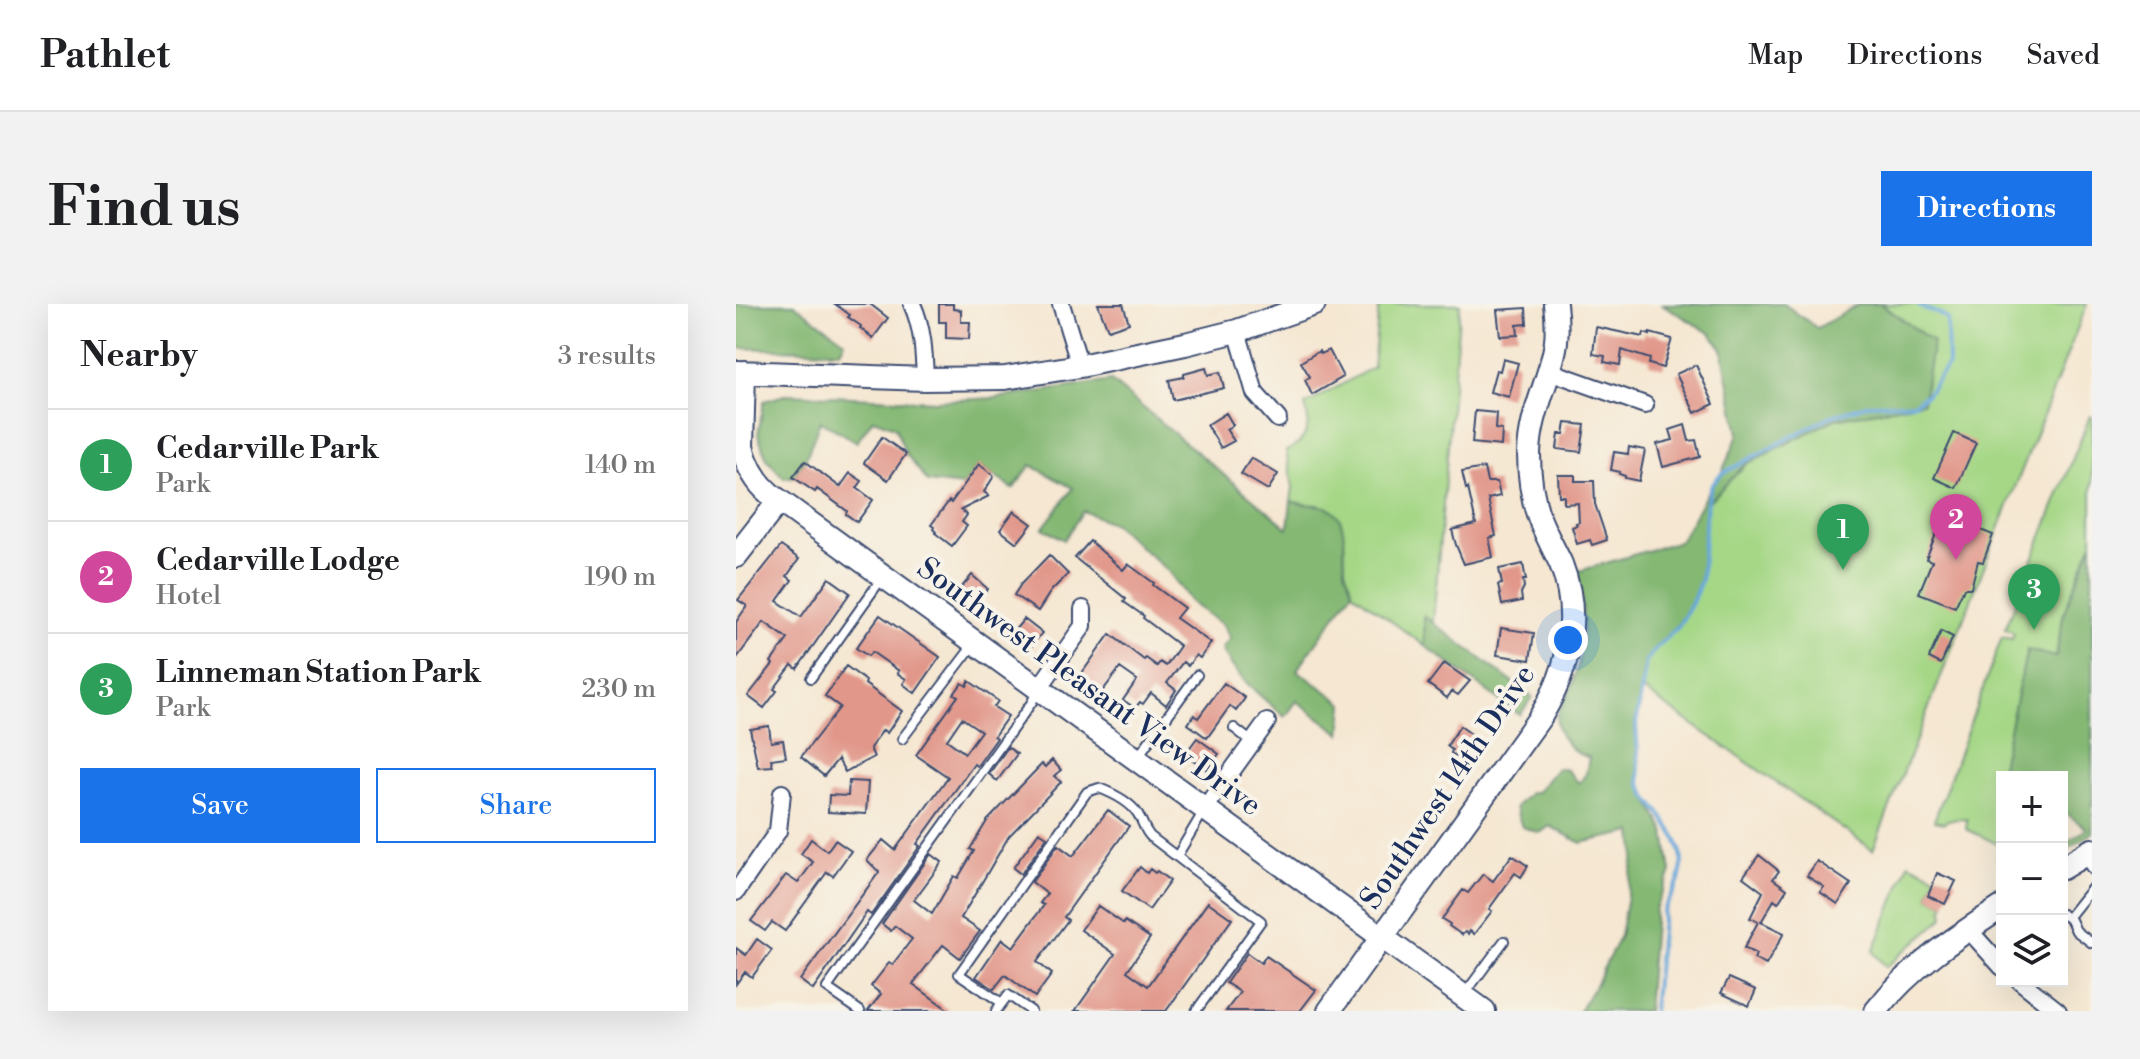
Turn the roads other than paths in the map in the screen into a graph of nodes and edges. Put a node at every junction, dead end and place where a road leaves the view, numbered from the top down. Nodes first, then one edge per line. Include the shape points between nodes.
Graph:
1 (912, 304) edge
2 (1061, 304) edge
3 (1314, 304) edge
4 (1555, 304) edge
5 (1237, 331) junction
6 (1080, 366) junction
7 (1549, 371) junction
8 (740, 372) edge
9 (925, 379) junction
10 (1645, 405) dead end
11 (1278, 419) dead end
12 (775, 498) junction
13 (736, 546) edge
14 (736, 556) edge
15 (884, 576) junction
16 (1083, 609) dead end
17 (975, 642) junction
18 (1197, 675) dead end
19 (811, 678) dead end
20 (1039, 688) junction
21 (1267, 722) dead end
22 (1234, 728) dead end
23 (902, 739) dead end
24 (1253, 742) junction
25 (1137, 758) junction
26 (782, 793) dead end
27 (1205, 808) junction
28 (1177, 856) junction
29 (2089, 858) edge
30 (2068, 866) edge
31 (2092, 888) edge
32 (736, 892) edge
33 (1996, 911) edge
34 (2066, 915) edge
35 (2068, 920) edge
36 (1968, 929) junction
37 (1381, 938) junction
38 (1504, 941) dead end
39 (2092, 943) edge
40 (1996, 960) edge
41 (2028, 987) edge
42 (1463, 996) junction
43 (999, 1007) edge
44 (860, 1011) edge
45 (1031, 1011) edge
46 (1196, 1011) edge
47 (1329, 1011) edge
48 (1484, 1011) edge
49 (1876, 1011) edge
50 (2058, 1011) edge

1 - 9 street via 923,340
2 - 6 street
3 - 5 street
4 - 7 street, Southwest 14th Drive via 1557,337
5 - 6 street
5 - 11 street via 1255,393
6 - 9 street via 1005,378
7 - 10 street
7 - 37 street, Southwest 14th Drive via 1531,432 1529,468 1539,519 1569,595 1570,638 1561,678 1541,716
8 - 9 street
8 - 12 street, Southwest Pleasant View Drive via 745,458
12 - 13 street via 744,529
12 - 14 street
12 - 15 street, Southwest Pleasant View Drive
15 - 17 street, Southwest Pleasant View Drive
15 - 19 lane
16 - 20 street via 1083,626
17 - 20 street, Southwest Pleasant View Drive
17 - 23 lane
18 - 25 lane
20 - 25 street, Southwest Pleasant View Drive
20 - 44 lane via 827,988
21 - 24 street
22 - 24 lane
24 - 27 street
25 - 27 street, Southwest Pleasant View Drive
26 - 32 street via 778,831
27 - 28 lane
27 - 37 street, Southwest Pleasant View Drive
28 - 43 lane via 1144,830 1138,814 1122,799 1099,788 1087,792 959,974
28 - 46 lane via 1261,921
29 - 30 street
31 - 34 lane
33 - 36 street
35 - 39 lane
36 - 40 street
36 - 49 street via 1909,975
37 - 42 street, Southwest Pleasant View Drive
37 - 47 street, Southwest 14th Drive
38 - 42 lane
41 - 50 street
42 - 48 street, Southwest Pleasant View Drive
43 - 45 lane via 1008,995

